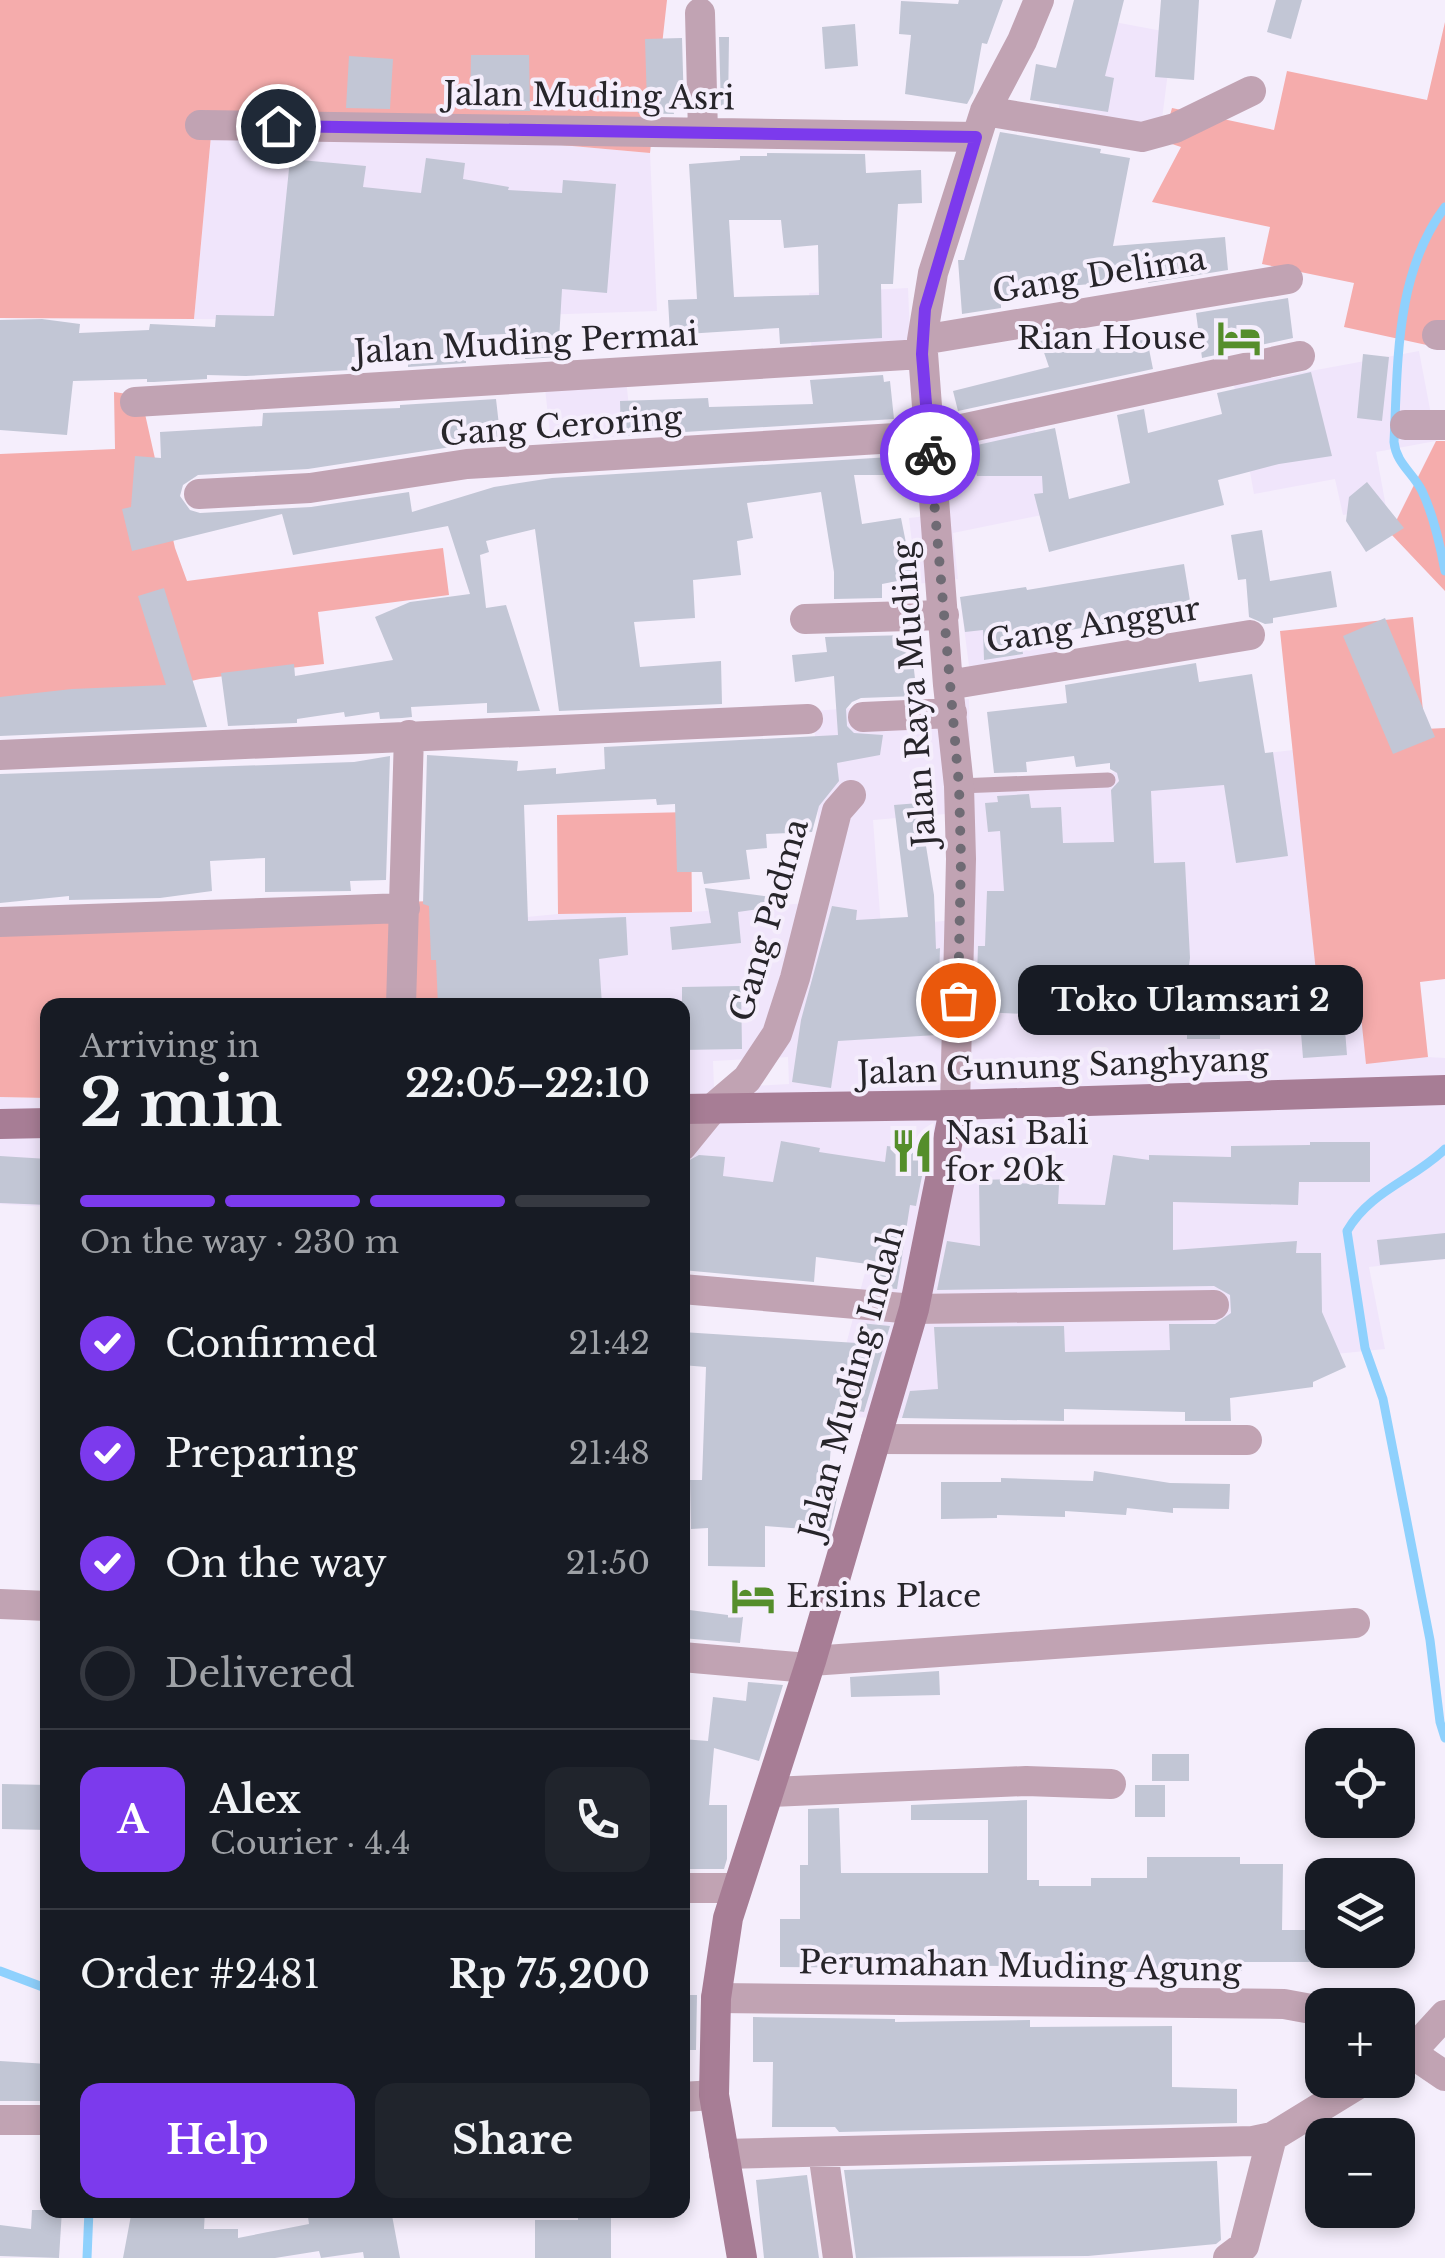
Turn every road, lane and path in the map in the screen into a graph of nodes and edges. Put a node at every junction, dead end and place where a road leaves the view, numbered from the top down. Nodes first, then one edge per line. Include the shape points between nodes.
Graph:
1 (1038, 0) edge
2 (700, 13) dead end
3 (1250, 91) dead end
4 (980, 124) junction
5 (200, 125) dead end
6 (702, 133) junction
7 (1288, 280) dead end
8 (922, 347) junction
9 (1300, 356) dead end
10 (135, 402) dead end
11 (1405, 425) dead end
12 (1445, 425) edge
13 (929, 436) junction
14 (199, 494) dead end
15 (944, 615) junction
16 (805, 619) dead end
17 (1250, 635) dead end
18 (950, 699) junction
19 (863, 716) dead end
20 (808, 718) dead end
21 (409, 735) junction
22 (0, 755) edge
23 (1108, 780) dead end
24 (959, 786) junction
25 (851, 795) dead end
26 (405, 908) junction
27 (0, 922) edge
28 (401, 998) edge
29 (1445, 1090) edge
30 (955, 1105) junction
31 (713, 1108) junction
32 (690, 1109) edge
33 (40, 1123) edge
34 (0, 1124) edge
35 (690, 1136) edge
36 (690, 1290) edge
37 (1214, 1305) dead end
38 (914, 1310) junction
39 (876, 1439) junction
40 (1246, 1440) dead end
41 (0, 1604) edge
42 (40, 1606) edge
43 (1355, 1623) dead end
44 (690, 1658) edge
45 (809, 1665) junction
46 (1111, 1784) dead end
47 (770, 1792) junction
48 (690, 1888) edge
49 (736, 1888) junction
50 (716, 1998) junction
51 (1305, 2008) edge
52 (1445, 2016) edge
53 (1415, 2041) edge
54 (1415, 2059) edge
55 (1445, 2076) edge
56 (714, 2095) junction
57 (690, 2096) edge
58 (1336, 2098) edge
59 (0, 2120) edge
60 (40, 2120) edge
61 (1272, 2137) junction
62 (822, 2152) junction
63 (724, 2154) junction
64 (742, 2258) edge
65 (838, 2258) edge
66 (1228, 2258) edge

1 - 4 street, Jalan Raya Muding
2 - 6 street
3 - 4 street, Jalan Muding Asri via 1142,137
4 - 6 street, Jalan Muding Asri
4 - 8 street, Jalan Raya Muding via 933,273
5 - 6 street, Jalan Muding Asri
7 - 8 street, Gang Delima
8 - 10 street, Jalan Muding Permai
8 - 13 street, Jalan Raya Muding
9 - 13 street, Gang Ceroring
11 - 12 street
13 - 14 street, Gang Ceroring via 467,464 310,488
13 - 15 street, Jalan Raya Muding
15 - 16 street
15 - 18 street, Jalan Raya Muding
17 - 18 street, Gang Anggur
18 - 19 street, Gang Anggur
18 - 24 street, Jalan Raya Muding
20 - 21 street
21 - 22 street
21 - 26 street
23 - 24 lane
24 - 30 street, Jalan Raya Muding
25 - 31 street, Gang Padma via 836,811 776,1034 747,1079
26 - 27 street
26 - 28 street
29 - 30 street, Jalan Gunung Sanghyang
30 - 31 street, Jalan Gunung Sanghyang
30 - 38 street, Jalan Muding Indah
31 - 32 street, Jalan Gunung Sanghyang
31 - 35 street, Gang Padma
33 - 34 street
36 - 38 street
37 - 38 street
38 - 39 street, Jalan Muding Indah
39 - 40 street
39 - 45 street, Jalan Muding Indah
41 - 42 street
43 - 45 street
44 - 45 street
45 - 47 street, Jalan Muding Indah
46 - 47 street via 1026,1780
47 - 49 street, Jalan Muding Indah
48 - 49 street
49 - 50 street, Jalan Muding Indah
50 - 51 street, Perumahan Muding Agung
50 - 56 street, Jalan Muding Indah
52 - 53 street
54 - 55 street
56 - 57 street
56 - 63 street, Jalan Muding Indah
58 - 61 street
59 - 60 street
61 - 62 street
61 - 66 street via 1244,2246
62 - 63 street
62 - 65 street
63 - 64 street, Jalan Muding Indah

